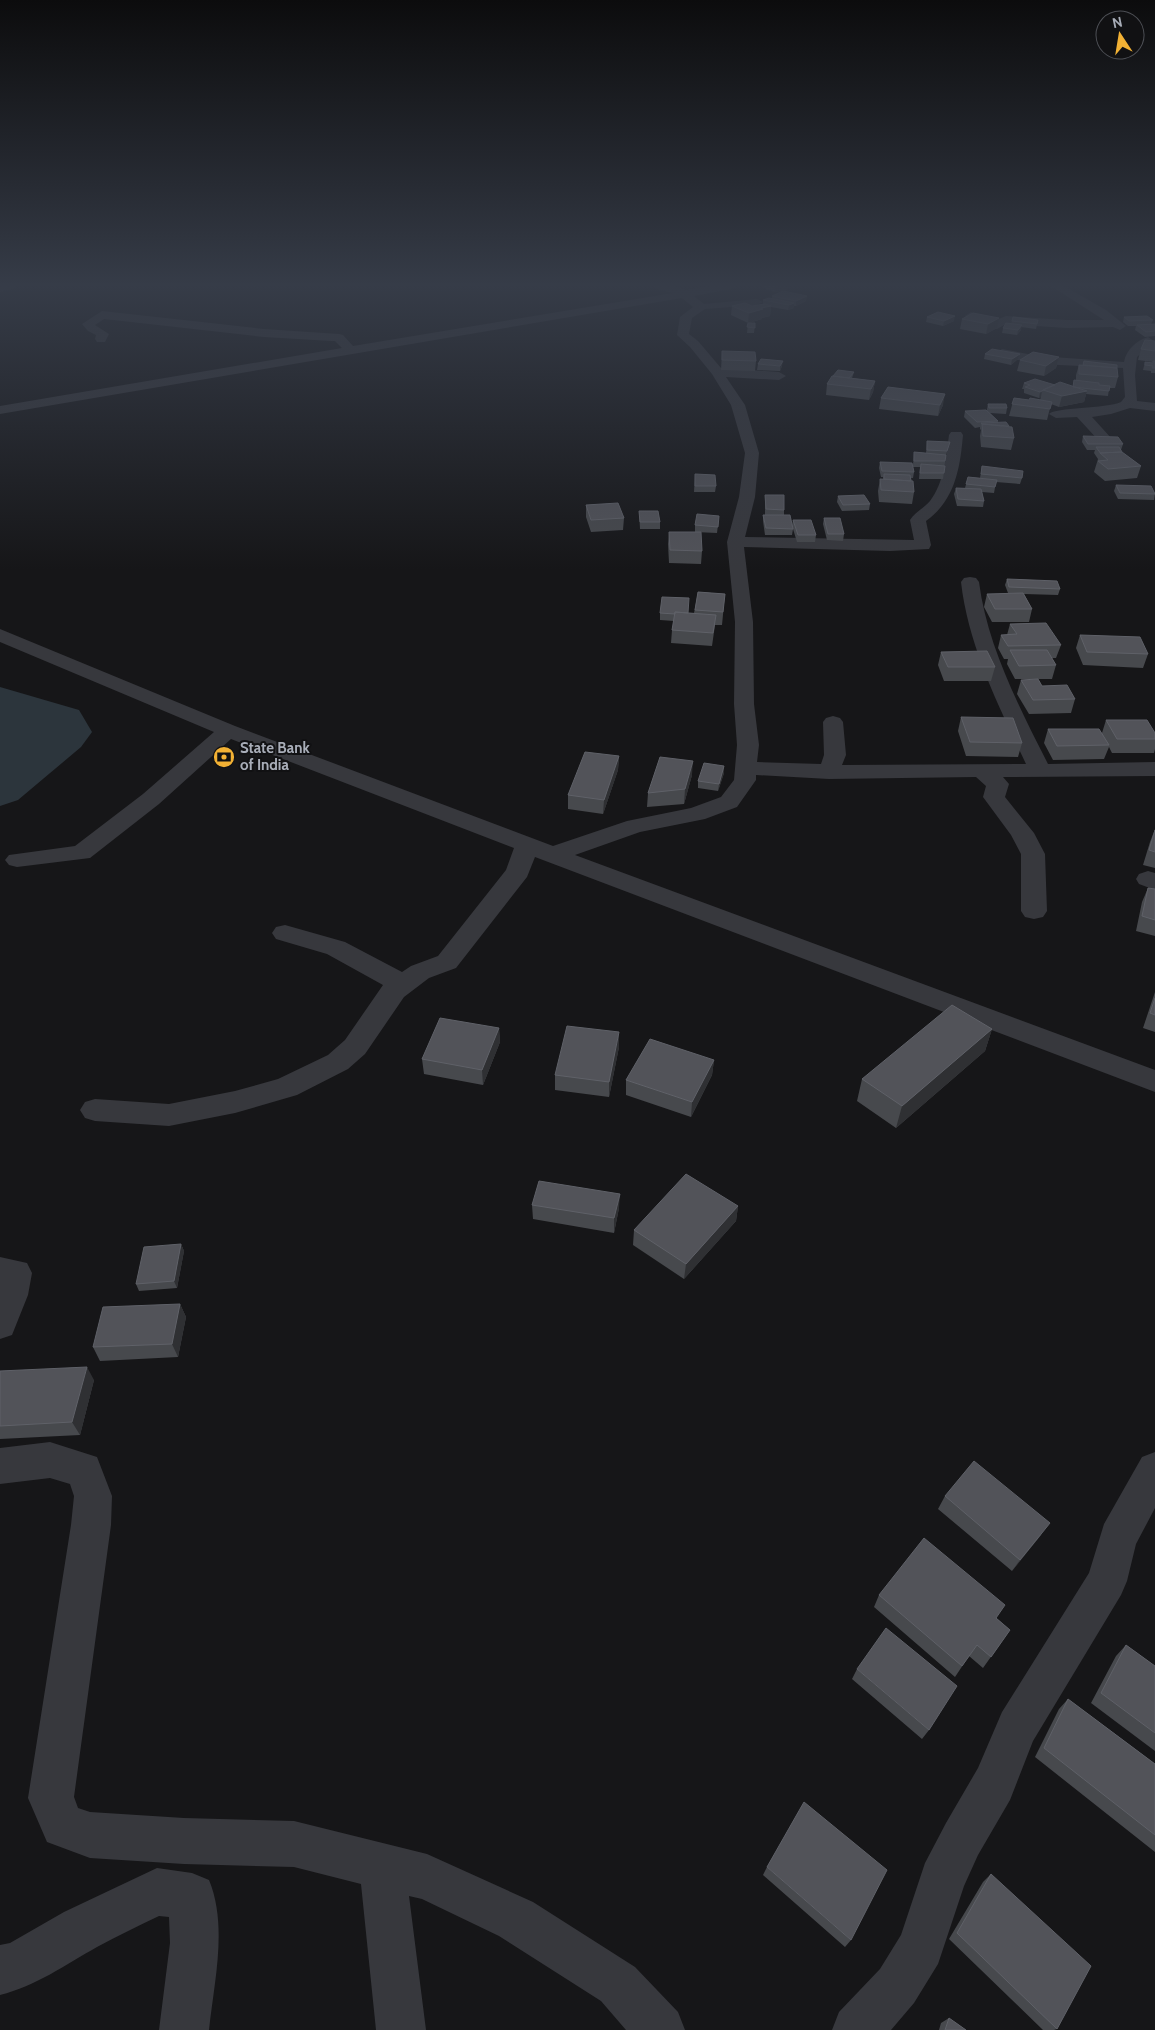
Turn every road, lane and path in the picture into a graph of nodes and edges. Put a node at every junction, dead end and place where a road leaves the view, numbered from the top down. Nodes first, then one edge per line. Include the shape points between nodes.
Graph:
1 (171, 381) edge
2 (723, 381) edge
3 (1128, 381) edge
4 (1086, 398) edge
5 (1123, 406) junction
6 (1155, 407) edge
7 (0, 410) edge
8 (1081, 413) junction
9 (1056, 414) dead end
10 (956, 435) dead end
11 (1105, 439) edge
12 (735, 542) junction
13 (970, 582) dead end
14 (0, 635) edge
15 (833, 722) dead end
16 (228, 730) junction
17 (746, 768) junction
18 (1155, 769) edge
19 (1040, 770) junction
20 (981, 771) junction
21 (829, 772) junction
22 (540, 850) junction
23 (17, 860) dead end
24 (1034, 911) dead end
25 (285, 933) dead end
26 (404, 984) junction
27 (1155, 1081) edge
28 (95, 1110) dead end
29 (0, 1271) edge
30 (0, 1324) edge
31 (0, 1466) edge
32 (1155, 1470) edge
33 (382, 1866) junction
34 (0, 1970) edge
35 (184, 2030) edge
36 (401, 2030) edge
37 (660, 2030) edge
38 (857, 2030) edge

1 - 7 street
2 - 12 street via 738,405 752,453 747,496
3 - 5 street via 1132,392 1130,402
4 - 5 street
5 - 6 street
5 - 8 street
8 - 9 street
8 - 11 street
10 - 12 street via 950,479 931,512 918,520 923,545
12 - 17 street via 744,622
13 - 19 street via 977,618 1005,699
14 - 16 street
15 - 21 street via 835,755
16 - 22 street
16 - 23 street via 151,799 82,853
17 - 21 street
17 - 22 street via 745,780 729,802 697,814
18 - 19 street
19 - 20 street
20 - 21 street
20 - 24 street via 998,784 994,797 1022,833 1033,854
22 - 26 street via 518,872 447,962 420,972
22 - 27 street
25 - 26 street via 336,948
26 - 28 street via 394,990 355,1047 338,1062 286,1087 235,1102 169,1115
29 - 30 street via 16,1273
31 - 33 street via 50,1460 84,1470 93,1496 51,1798 63,1826 90,1835 294,1844
32 - 38 street via 1118,1538 1106,1581 1017,1727 994,1784 958,1847 942,1880 921,1947 897,1986
33 - 36 street
33 - 37 street via 427,1877 516,1920 618,1984
34 - 35 street via 18,1966 81,1929 157,1892 192,1897 194,1943

